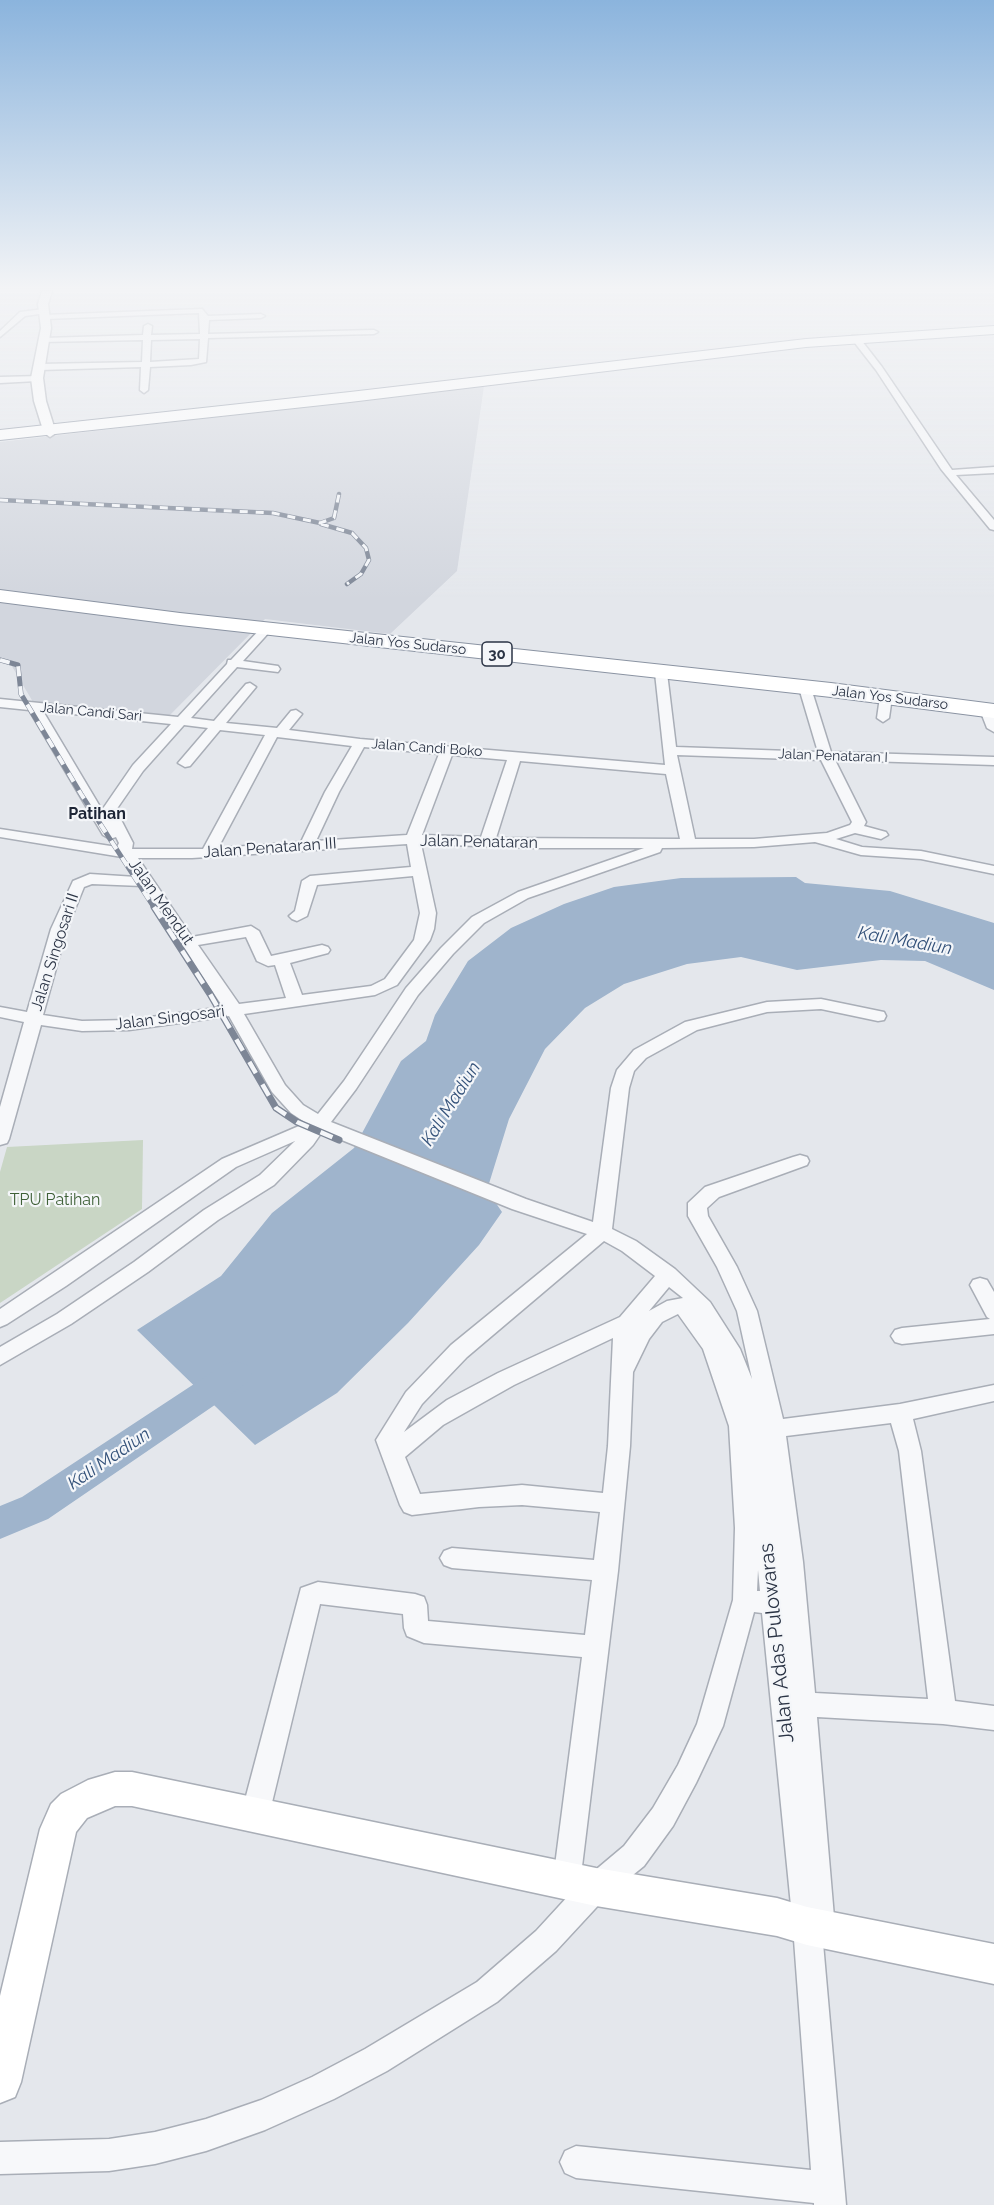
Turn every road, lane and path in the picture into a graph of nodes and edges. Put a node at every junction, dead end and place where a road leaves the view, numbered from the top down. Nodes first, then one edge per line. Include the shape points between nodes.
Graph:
1 (40, 394) edge
2 (375, 394) edge
3 (896, 394) edge
4 (49, 432) junction
5 (0, 437) edge
6 (994, 470) edge
7 (950, 473) junction
8 (994, 527) edge
9 (0, 590) edge
10 (0, 596) edge
11 (267, 628) junction
12 (521, 653) junction
13 (232, 663) junction
14 (274, 669) dead end
15 (661, 674) junction
16 (250, 687) dead end
17 (805, 688) junction
18 (0, 703) edge
19 (34, 707) junction
20 (992, 713) edge
21 (296, 714) dead end
22 (181, 721) junction
23 (217, 725) junction
24 (278, 732) junction
25 (360, 743) junction
26 (448, 749) junction
27 (671, 752) junction
28 (515, 755) junction
29 (826, 756) junction
30 (994, 761) edge
31 (185, 763) dead end
32 (672, 770) junction
33 (102, 810) junction
34 (856, 828) junction
35 (0, 833) edge
36 (881, 835) dead end
37 (413, 839) junction
38 (487, 842) junction
39 (680, 842) junction
40 (828, 842) junction
41 (306, 847) junction
42 (126, 851) junction
43 (208, 853) junction
44 (921, 855) junction
45 (994, 862) edge
46 (994, 870) edge
47 (419, 871) junction
48 (147, 882) junction
49 (297, 916) dead end
50 (189, 942) junction
51 (322, 950) dead end
52 (281, 960) junction
53 (296, 1001) junction
54 (234, 1010) junction
55 (0, 1012) edge
56 (878, 1016) dead end
57 (33, 1019) junction
58 (318, 1126) junction
59 (0, 1139) edge
60 (800, 1161) dead end
61 (456, 1178) joint
62 (602, 1232) junction
63 (668, 1274) junction
64 (980, 1285) dead end
65 (994, 1312) edge
66 (0, 1319) edge
67 (627, 1323) junction
68 (994, 1326) edge
69 (902, 1336) dead end
70 (0, 1356) edge
71 (623, 1373) junction
72 (994, 1393) edge
73 (900, 1413) junction
74 (774, 1429) junction
75 (392, 1455) junction
76 (613, 1504) junction
77 (452, 1558) dead end
78 (606, 1571) junction
79 (759, 1602) junction
80 (597, 1647) junction
81 (793, 1704) junction
82 (943, 1712) junction
83 (994, 1718) edge
84 (255, 1815) junction
85 (581, 1884) junction
86 (814, 1927) junction
87 (994, 1964) edge
88 (0, 2082) edge
89 (0, 2158) edge
90 (576, 2162) dead end
91 (829, 2196) edge

1 - 4 street
2 - 4 highway
3 - 7 street
4 - 5 highway
6 - 7 street
7 - 8 street
9 - 12 highway, Jalan Yos Sudarso / 30
10 - 11 highway, Jalan Yos Sudarso / 30
11 - 12 highway, Jalan Yos Sudarso / 30
11 - 13 street
12 - 15 highway, Jalan Yos Sudarso / 30
12 - 20 highway, Jalan Yos Sudarso / 30 via 828,682
13 - 14 street
13 - 22 street
15 - 17 highway, Jalan Yos Sudarso / 30
15 - 27 street
16 - 23 street
17 - 20 highway, Jalan Yos Sudarso / 30 via 884,707
17 - 29 street
18 - 19 street, Jalan Candi Sari
19 - 22 street, Jalan Candi Sari
19 - 33 street, Jalan Mendut
21 - 24 street
22 - 23 street, Jalan Candi Boko
22 - 33 street
23 - 24 street, Jalan Candi Boko
23 - 31 street
24 - 25 street, Jalan Candi Boko
24 - 43 street
25 - 26 street, Jalan Candi Boko
25 - 41 street
26 - 28 street, Jalan Candi Boko
26 - 37 street
27 - 29 street, Jalan Penataran I
27 - 32 street
28 - 32 street, Jalan Candi Boko
28 - 38 street
29 - 30 street, Jalan Penataran I
29 - 34 street via 859,822
32 - 39 street
33 - 42 street, Jalan Mendut via 126,843
34 - 36 street
34 - 40 street
35 - 42 street, Jalan Penataran III
37 - 38 street, Jalan Penataran
37 - 41 street, Jalan Penataran III
37 - 47 street, Jalan Penataran
38 - 39 street, Jalan Penataran
39 - 40 street, Jalan Penataran
39 - 58 street via 523,895 478,920 412,992
40 - 44 street via 861,851
41 - 43 street, Jalan Penataran III
42 - 43 street, Jalan Penataran III
42 - 48 street, Jalan Mendut
44 - 45 street
44 - 46 street
47 - 49 street via 310,881 302,913
47 - 53 street, Jalan Penataran via 428,913 426,929 391,982 375,990
48 - 50 street, Jalan Mendut
48 - 57 street, Jalan Singosari II via 90,879 78,884 59,929
50 - 52 street via 251,932 263,958
50 - 54 street, Jalan Mendut
51 - 52 street
52 - 53 street
53 - 54 street, Jalan Penataran
54 - 57 street, Jalan Singosari via 102,1026
54 - 58 street, Jalan Mendut via 286,1100
55 - 57 street, Jalan Singosari
56 - 62 street via 821,1004 767,1007 691,1026 640,1054 626,1070 620,1088
57 - 59 street, Jalan Singosari II
58 - 61 street, Jalan Mendut
58 - 66 street via 229,1163
58 - 70 street via 267,1180 64,1319
60 - 74 street via 712,1192 697,1208 747,1311
61 - 62 street, Jalan Adas Pulowaras
62 - 63 street, Jalan Adas Pulowaras
62 - 75 street via 459,1351 414,1398 387,1440
63 - 67 street
63 - 79 street, Jalan Adas Pulowaras via 703,1307 716,1327 741,1379 754,1418
64 - 65 street
67 - 71 street
67 - 75 street via 455,1406
68 - 69 street
71 - 76 street
71 - 79 street via 640,1335 668,1308 683,1306 688,1310 713,1347 740,1426 746,1518
72 - 73 street
73 - 74 street
73 - 82 street via 910,1451
74 - 81 street via 791,1562
75 - 76 street via 412,1505 522,1495
76 - 78 street
77 - 78 street
78 - 80 street
79 - 81 street, Jalan Adas Pulowaras
79 - 85 street via 710,1726 663,1817 634,1856
80 - 84 street via 424,1632 416,1628 415,1605 318,1593 310,1596
80 - 85 street
81 - 82 street
81 - 86 street, Jalan Adas Pulowaras
82 - 83 street
84 - 85 street
84 - 88 street via 132,1789 101,1792 85,1799 64,1817 58,1829
85 - 86 street via 777,1917
85 - 89 street via 546,1941 487,1992 322,2088 265,2114 155,2148 109,2155
86 - 87 street
86 - 91 street, Jalan Adas Pulowaras
90 - 91 street

